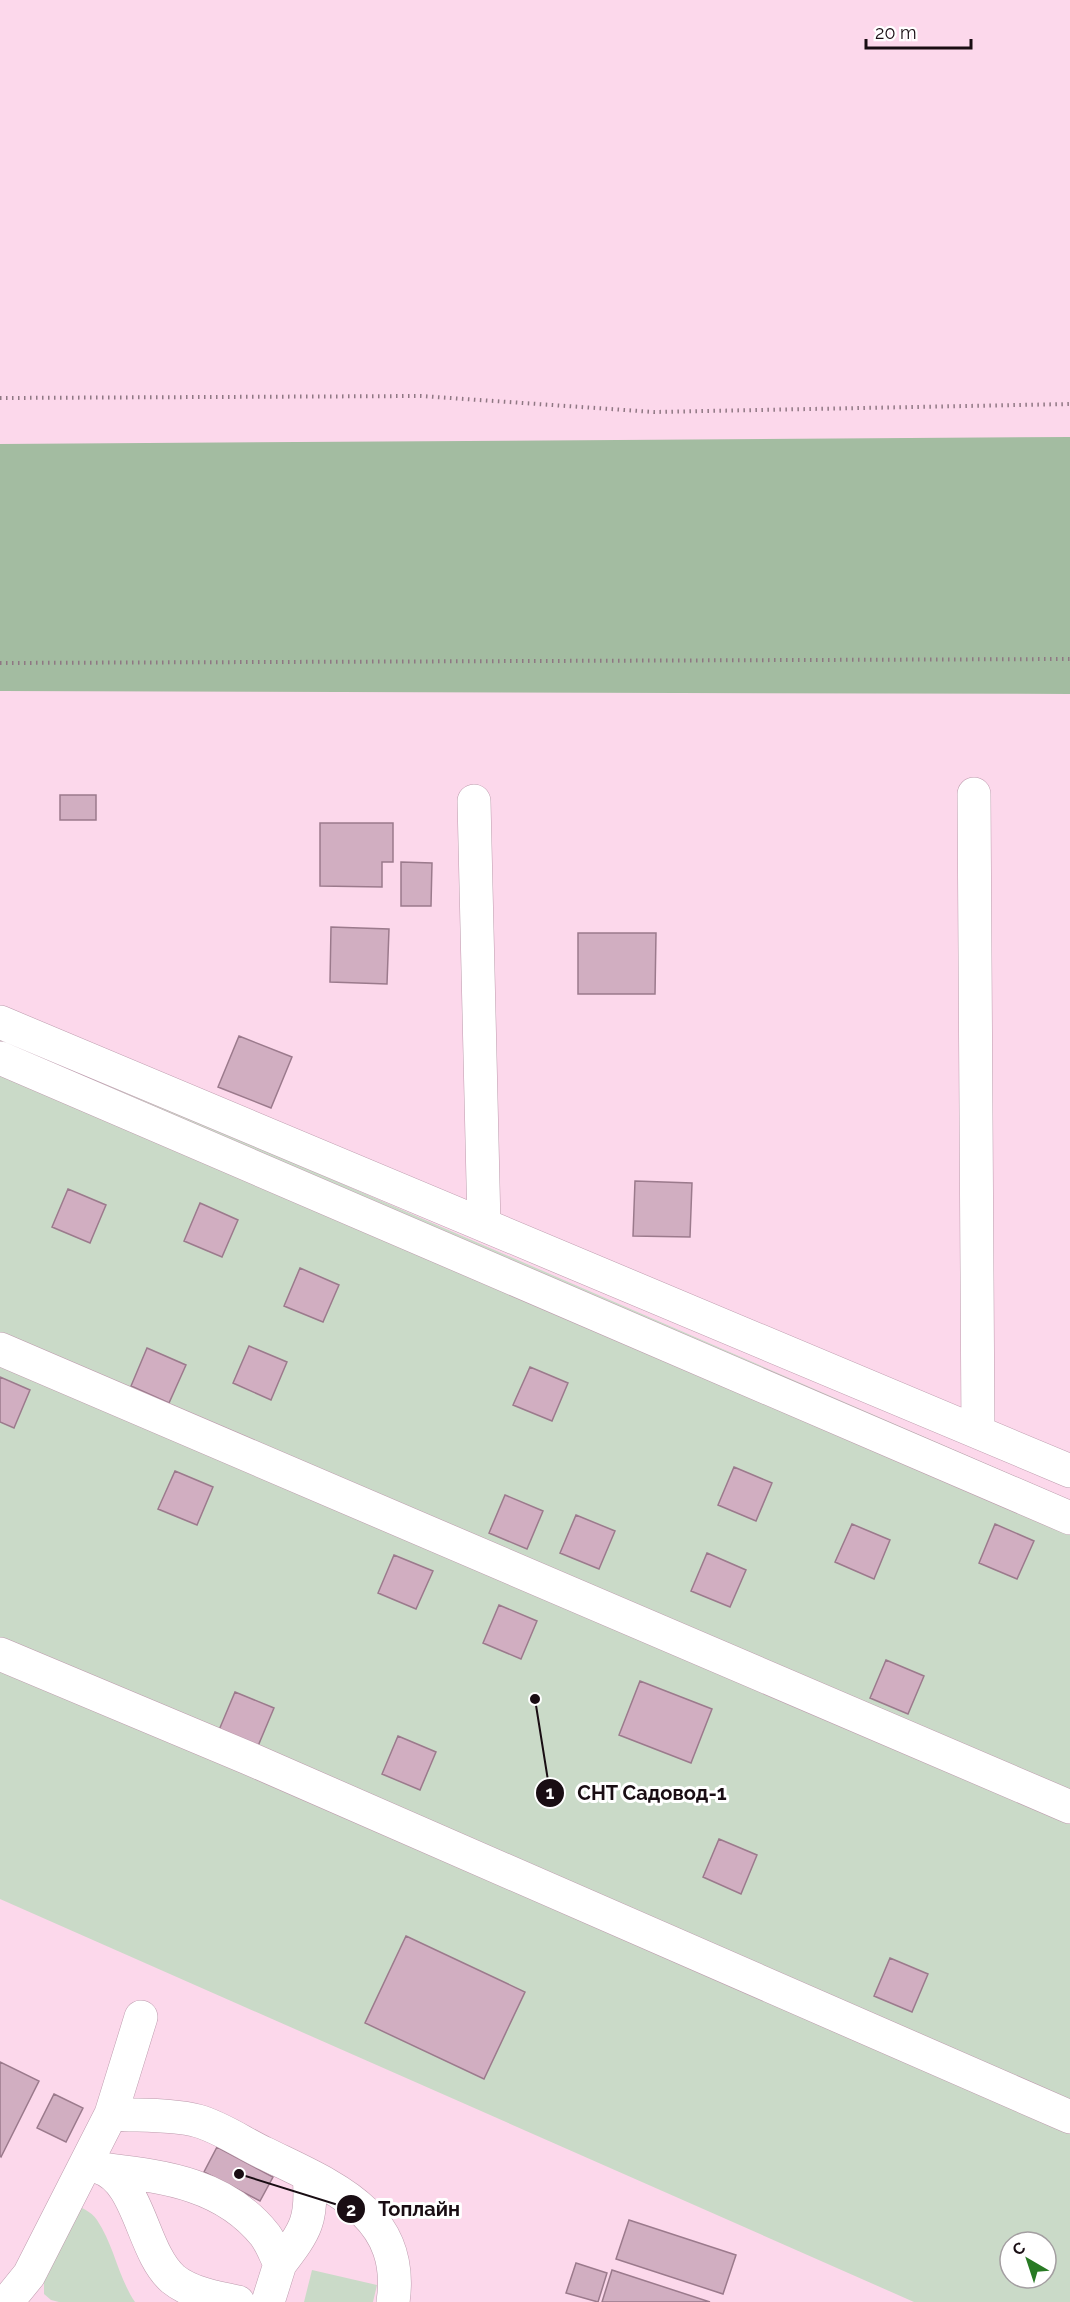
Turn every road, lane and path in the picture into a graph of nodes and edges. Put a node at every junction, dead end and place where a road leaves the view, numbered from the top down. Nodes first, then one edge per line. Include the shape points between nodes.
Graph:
1 (0, 398) edge
2 (1070, 404) edge
3 (1070, 659) edge
4 (0, 663) edge
5 (974, 794) dead end
6 (474, 801) dead end
7 (0, 1022) edge
8 (0, 1058) edge
9 (484, 1225) junction
10 (0, 1349) edge
11 (978, 1432) junction
12 (1070, 1471) edge
13 (1070, 1518) edge
14 (0, 1654) edge
15 (1070, 1807) edge
16 (141, 2017) dead end
17 (111, 2114) junction
18 (1070, 2117) edge
19 (97, 2167) junction
20 (309, 2175) junction
21 (280, 2264) junction
22 (7, 2302) edge
23 (238, 2302) edge
24 (268, 2302) edge
25 (393, 2302) edge

1 - 2 path via 421,396 654,412
3 - 4 path
5 - 11 street
6 - 9 street
7 - 9 street
8 - 13 street
9 - 11 street
10 - 15 street
11 - 12 street
14 - 18 street via 248,1758
16 - 17 street
17 - 19 street
17 - 20 street via 198,2121
19 - 21 street via 195,2185 246,2215 266,2236
19 - 22 street via 29,2275
19 - 23 street via 121,2182 155,2256 174,2279 207,2295
20 - 21 street via 312,2203 304,2233
20 - 25 street via 328,2184 376,2222 393,2253
21 - 24 street

